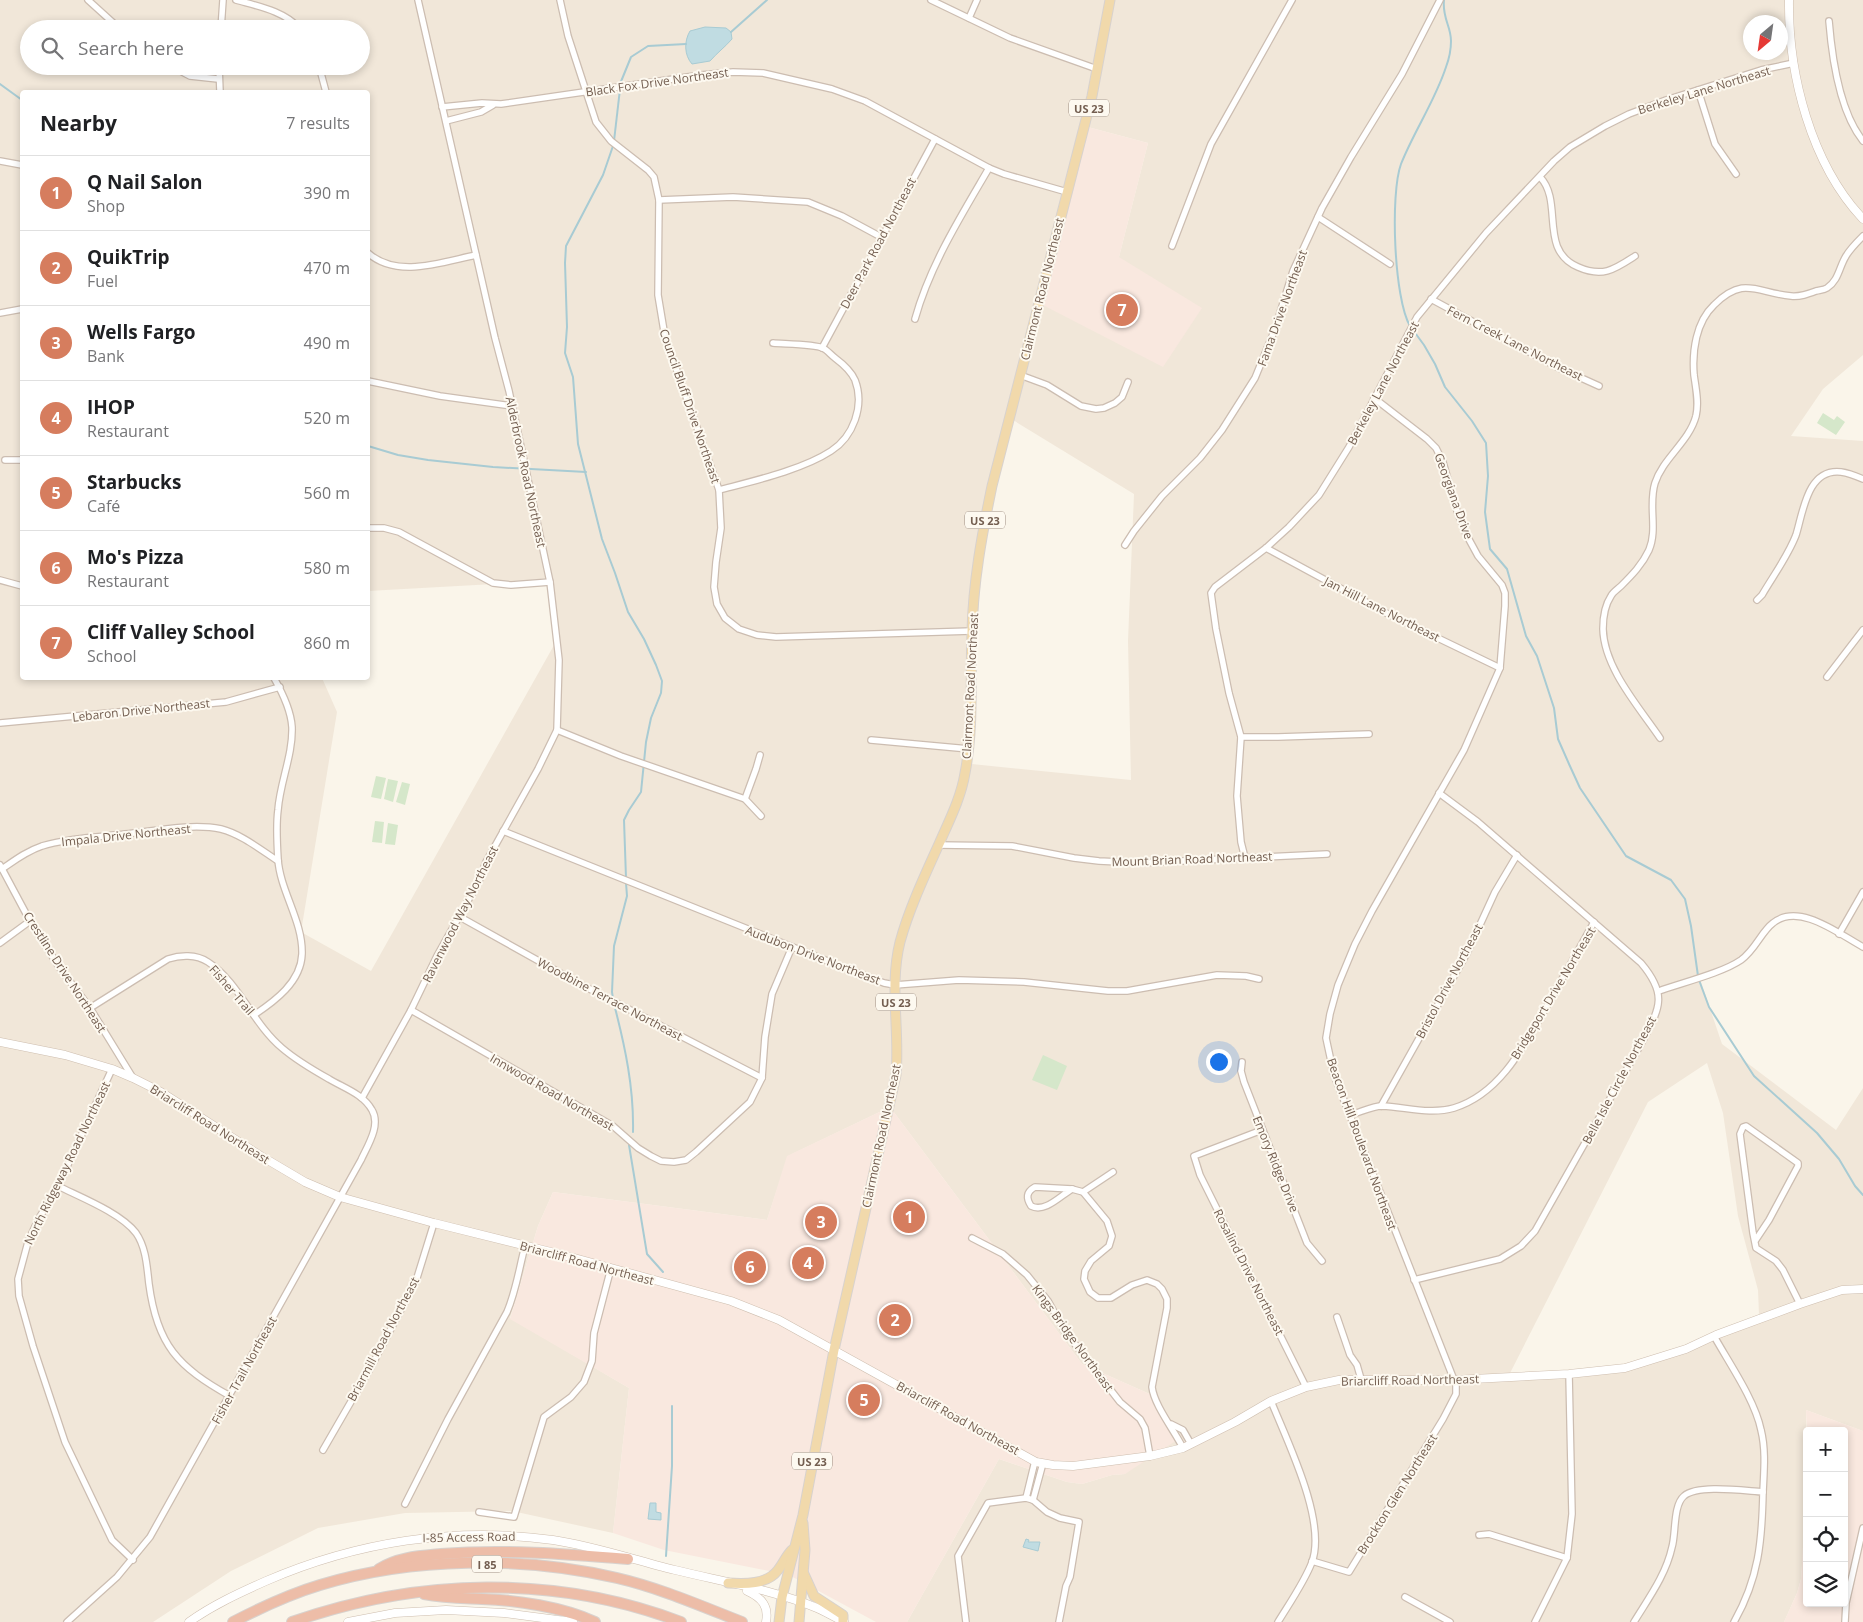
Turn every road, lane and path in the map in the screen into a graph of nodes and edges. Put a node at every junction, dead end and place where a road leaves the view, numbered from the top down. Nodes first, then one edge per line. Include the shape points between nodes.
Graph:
1 (88, 0) edge
2 (223, 0) edge
3 (236, 0) edge
4 (418, 0) edge
5 (560, 0) edge
6 (931, 0) edge
7 (977, 0) edge
8 (1110, 0) edge
9 (1292, 0) edge
10 (1440, 0) edge
11 (1789, 0) edge
12 (968, 18) junction
13 (110, 20) edge
14 (222, 20) edge
15 (290, 20) edge
16 (1829, 21) dead end
17 (1794, 63) junction
18 (1097, 69) junction
19 (188, 75) edge
20 (218, 75) edge
21 (321, 75) edge
22 (218, 79) junction
23 (220, 90) edge
24 (325, 90) edge
25 (1698, 90) junction
26 (586, 92) junction
27 (493, 105) junction
28 (442, 107) junction
29 (446, 122) junction
30 (935, 139) junction
31 (1863, 140) edge
32 (0, 161) edge
33 (20, 165) edge
34 (989, 168) junction
35 (1736, 174) dead end
36 (1540, 177) junction
37 (1067, 192) junction
38 (659, 200) junction
39 (1318, 217) junction
40 (1863, 219) edge
41 (1863, 236) edge
42 (881, 237) junction
43 (1172, 246) dead end
44 (370, 254) edge
45 (476, 255) junction
46 (1635, 256) dead end
47 (1390, 264) dead end
48 (1431, 299) junction
49 (20, 309) edge
50 (0, 313) edge
51 (916, 319) dead end
52 (774, 343) dead end
53 (822, 348) junction
54 (1020, 375) junction
55 (370, 381) edge
56 (1128, 382) dead end
57 (1599, 386) dead end
58 (1374, 398) junction
59 (512, 406) junction
60 (5, 460) dead end
61 (20, 460) edge
62 (1863, 479) edge
63 (719, 490) junction
64 (370, 528) edge
65 (1125, 545) dead end
66 (1266, 548) junction
67 (0, 580) edge
68 (550, 582) junction
69 (20, 585) edge
70 (1505, 593) joint
71 (1757, 600) dead end
72 (1863, 630) edge
73 (972, 631) junction
74 (1500, 668) junction
75 (1827, 677) dead end
76 (275, 680) edge
77 (280, 687) junction
78 (0, 722) edge
79 (556, 730) junction
80 (1369, 734) dead end
81 (1241, 737) junction
82 (1660, 738) dead end
83 (871, 740) dead end
84 (969, 749) junction
85 (760, 755) dead end
86 (1439, 793) junction
87 (744, 800) junction
88 (761, 816) dead end
89 (503, 830) junction
90 (938, 845) junction
91 (1328, 854) dead end
92 (1517, 855) junction
93 (1245, 858) junction
94 (278, 861) junction
95 (1, 867) edge
96 (1863, 892) edge
97 (460, 917) junction
98 (30, 921) junction
99 (1594, 922) junction
100 (1839, 934) junction
101 (0, 943) edge
102 (1863, 946) edge
103 (792, 947) junction
104 (1260, 979) dead end
105 (895, 985) junction
106 (1659, 991) junction
107 (90, 1008) junction
108 (411, 1010) junction
109 (254, 1015) junction
110 (0, 1042) edge
111 (1242, 1062) dead end
112 (112, 1069) junction
113 (133, 1078) junction
114 (762, 1078) junction
115 (362, 1098) junction
116 (1381, 1106) junction
117 (1349, 1116) junction
118 (1262, 1130) junction
119 (1112, 1172) dead end
120 (58, 1186) junction
121 (1072, 1189) junction
122 (1083, 1192) junction
123 (340, 1197) junction
124 (434, 1223) junction
125 (972, 1238) dead end
126 (1755, 1241) junction
127 (525, 1246) junction
128 (1322, 1261) dead end
129 (611, 1268) junction
130 (1414, 1280) junction
131 (1863, 1289) edge
132 (1800, 1304) junction
133 (1337, 1317) dead end
134 (1714, 1336) junction
135 (834, 1350) junction
136 (1569, 1374) junction
137 (1361, 1379) junction
138 (1454, 1380) junction
139 (1306, 1387) junction
140 (230, 1396) junction
141 (1271, 1401) junction
142 (1170, 1423) junction
143 (1192, 1444) junction
144 (1183, 1448) junction
145 (323, 1450) dead end
146 (1150, 1456) junction
147 (1039, 1462) junction
148 (1029, 1485) junction
149 (1036, 1487) junction
150 (1763, 1492) junction
151 (1026, 1498) junction
152 (1033, 1500) junction
153 (405, 1504) dead end
154 (479, 1512) dead end
155 (803, 1515) junction
156 (1863, 1528) edge
157 (1479, 1536) dead end
158 (793, 1548) junction
159 (628, 1558) junction
160 (1567, 1558) junction
161 (133, 1560) junction
162 (1312, 1561) junction
163 (374, 1571) junction
164 (803, 1571) junction
165 (728, 1583) junction
166 (411, 1592) junction
167 (782, 1597) junction
168 (1405, 1597) dead end
169 (801, 1603) junction
170 (68, 1622) edge
171 (189, 1622) edge
172 (233, 1622) edge
173 (292, 1622) edge
174 (348, 1622) edge
175 (573, 1622) edge
176 (595, 1622) edge
177 (681, 1622) edge
178 (742, 1622) edge
179 (766, 1622) edge
180 (779, 1622) edge
181 (799, 1622) edge
182 (843, 1622) edge
183 (966, 1622) edge
184 (1059, 1622) edge
185 (1278, 1622) edge
186 (1450, 1622) edge
187 (1535, 1622) edge
188 (1634, 1622) edge
189 (1734, 1622) edge
190 (1845, 1622) edge

1 - 13 street
2 - 14 street
3 - 15 street via 269,9
4 - 28 street, Alderbrook Road Northeast
5 - 26 street, Council Bluff Drive Northeast
6 - 12 street
7 - 12 street
8 - 18 main road, Clairmont Road Northeast / US 23
9 - 43 street via 1211,144
10 - 39 street, Fama Drive Northeast via 1402,74
11 - 17 main road
12 - 18 street via 1010,38
16 - 31 street via 1830,42 1842,98 1856,132
17 - 25 street, Berkeley Lane Northeast
17 - 40 main road via 1802,100 1822,158 1843,194
18 - 37 main road, Clairmont Road Northeast / US 23
19 - 22 street
20 - 22 street
21 - 24 street
22 - 23 street
25 - 35 street via 1715,144
25 - 36 street, Berkeley Lane Northeast via 1629,114 1605,126 1570,147
26 - 27 street, Black Fox Drive Northeast
26 - 30 street, Black Fox Drive Northeast via 701,75 763,73 832,89 865,101
26 - 38 street, Council Bluff Drive Northeast via 596,122 611,141 654,177
27 - 28 street, Black Fox Drive Northeast
27 - 29 street, Black Fox Drive Northeast via 481,112
28 - 29 street, Alderbrook Road Northeast
29 - 45 street, Alderbrook Road Northeast
30 - 34 street, Black Fox Drive Northeast
30 - 42 street, Deer Park Road Northeast
32 - 33 street
34 - 37 street, Black Fox Drive Northeast
34 - 51 street via 948,238 921,299
36 - 46 street via 1547,184 1553,232 1562,257 1585,270 1609,272
36 - 48 street, Berkeley Lane Northeast
37 - 54 main road, Clairmont Road Northeast / US 23
38 - 42 street via 732,197 808,202
38 - 63 street, Council Bluff Drive Northeast via 660,314 665,337
39 - 47 street
39 - 65 street, Fama Drive Northeast via 1293,271 1255,378 1222,430 1200,458 1162,496
41 - 82 street via 1826,289 1806,296 1792,296 1743,288 1734,290 1705,315 1694,354 1696,416 1690,431 1669,456 1655,482 1652,495 1653,540 1639,568 1610,597 1603,628 1615,671
42 - 53 street, Deer Park Road Northeast
44 - 45 street via 380,262 411,267
45 - 59 street, Alderbrook Road Northeast
48 - 57 street, Fern Creek Lane Northeast
48 - 58 street, Berkeley Lane Northeast
49 - 50 street
52 - 53 street
53 - 63 street via 846,367 857,387 857,415 843,441 816,459
54 - 56 street via 1047,385 1081,406 1096,409 1115,403 1122,397
54 - 73 main road, Clairmont Road Northeast / US 23 via 985,519
55 - 59 street
58 - 66 street, Berkeley Lane Northeast via 1319,495
58 - 70 street, Georgiana Drive via 1436,448 1466,534
59 - 68 street, Alderbrook Road Northeast
60 - 61 street
62 - 71 street via 1839,471 1826,474 1816,482 1805,498 1791,546
63 - 73 street, Council Bluff Drive Northeast via 721,528 715,571 716,604 725,618 739,629 776,637
64 - 68 street via 399,532 493,583
66 - 74 street, Jan Hill Lane Northeast via 1388,614
66 - 81 street, Berkeley Lane Northeast via 1215,586 1211,593 1229,693
67 - 69 street
68 - 79 street, Alderbrook Road Northeast via 559,660
70 - 74 street, Beacon Hill Boulevard Northeast
72 - 75 street
73 - 84 main road, Clairmont Road Northeast / US 23
74 - 86 street, Beacon Hill Boulevard Northeast via 1464,750
76 - 77 street
77 - 78 street, Lebaron Drive Northeast via 226,702
77 - 94 street via 292,727 278,810
79 - 87 street
79 - 89 street, Ravenwood Way Northeast
80 - 81 street
81 - 93 street, Berkeley Lane Northeast via 1237,796
83 - 84 street
84 - 90 main road, Clairmont Road Northeast / US 23 via 958,799
85 - 87 street
86 - 92 street
86 - 117 street, Beacon Hill Boulevard Northeast via 1372,911 1338,985 1326,1038 1334,1075
87 - 88 street
89 - 97 street, Ravenwood Way Northeast
89 - 103 street, Audubon Drive Northeast
90 - 93 street, Mount Brian Road Northeast via 1012,846 1074,858 1123,862
90 - 105 main road, Clairmont Road Northeast / US 23 via 901,940
91 - 93 street, Mount Brian Road Northeast
92 - 99 street
92 - 116 street, Bristol Drive Northeast via 1495,892 1467,953
94 - 95 street, Impala Drive Northeast via 222,830 182,828 63,841 41,847
94 - 109 street via 298,928 302,955 284,993
95 - 98 street, Crestline Drive Northeast
96 - 100 street
97 - 108 street, Ravenwood Way Northeast
97 - 114 street, Woodbine Terrace Northeast via 580,984
98 - 101 street
98 - 107 street, Crestline Drive Northeast
99 - 106 street via 1641,963 1653,977
99 - 116 street, Bridgeport Drive Northeast via 1520,1053 1488,1089 1470,1102 1435,1111
100 - 102 street
100 - 106 street via 1807,916 1783,917 1772,923 1753,949 1731,967
103 - 105 street, Audubon Drive Northeast
103 - 114 street, Innwood Road Northeast via 772,994
104 - 105 street, Audubon Drive Northeast via 1217,975 1108,992 1024,982 959,980
105 - 135 main road, Clairmont Road Northeast / US 23 via 896,1075
106 - 130 street, Belle Isle Circle Northeast via 1652,1023 1536,1231 1521,1246 1500,1259
107 - 109 street, Fisher Trail via 178,955 206,961
107 - 113 street, Crestline Drive Northeast
108 - 114 street, Innwood Road Northeast via 613,1126 638,1148 662,1161 686,1160 696,1152 750,1102
108 - 115 street, Ravenwood Way Northeast
109 - 115 street, Fisher Trail via 288,1052
110 - 112 main road, Briarcliff Road Northeast via 66,1055
111 - 118 street, Emory Ridge Drive via 1244,1082
112 - 113 main road, Briarcliff Road Northeast
112 - 120 street, North Ridgeway Road Northeast
113 - 123 main road, Briarcliff Road Northeast via 161,1092 304,1182
115 - 123 street, Fisher Trail Northeast via 373,1111 374,1131
116 - 117 street, Bridgeport Drive Northeast
117 - 130 street, Beacon Hill Boulevard Northeast
118 - 128 street, Emory Ridge Drive via 1307,1243
118 - 139 street, Rosalind Drive Northeast via 1194,1156 1200,1175
119 - 122 street
120 - 140 street via 122,1219 136,1233 146,1259 155,1312 163,1336 185,1367
120 - 161 street, North Ridgeway Road Northeast via 28,1242 18,1279 19,1296 65,1442 112,1540
121 - 121 street via 1035,1187 1028,1192 1027,1200 1031,1206 1040,1209
121 - 122 street
122 - 142 street via 1107,1221 1112,1236 1109,1246 1091,1261 1085,1271 1084,1280 1090,1292 1098,1298 1111,1298 1147,1280 1157,1284 1167,1299 1152,1394
123 - 124 main road, Briarcliff Road Northeast
123 - 140 street, Fisher Trail Northeast
124 - 127 main road, Briarcliff Road Northeast
124 - 145 street, Briarmill Road Northeast via 416,1281
125 - 146 street, Kings Bridge Northeast via 1003,1254 1027,1275 1048,1301 1064,1330 1120,1402 1140,1419
126 - 126 street via 1740,1134 1742,1127 1746,1126 1798,1163
126 - 132 street via 1756,1248 1776,1261 1783,1270
127 - 129 main road, Briarcliff Road Northeast
127 - 153 street via 507,1312
129 - 135 main road, Briarcliff Road Northeast via 731,1301 779,1320
129 - 154 street via 594,1333 592,1361 584,1382 571,1397 544,1417 514,1518
130 - 138 street, Beacon Hill Boulevard Northeast
131 - 132 main road, Briarcliff Road Northeast via 1842,1290
132 - 134 main road, Briarcliff Road Northeast
133 - 137 street
134 - 136 main road, Briarcliff Road Northeast via 1642,1364
134 - 150 street via 1747,1393 1761,1428 1765,1452
135 - 147 main road, Briarcliff Road Northeast
135 - 155 main road, Clairmont Road Northeast / US 23
136 - 138 main road, Briarcliff Road Northeast
136 - 160 street via 1572,1514
137 - 138 main road, Briarcliff Road Northeast
137 - 139 main road, Briarcliff Road Northeast
138 - 162 street, Brockton Glen Northeast via 1456,1394 1443,1419 1349,1572
139 - 141 main road, Briarcliff Road Northeast
140 - 161 street, Fisher Trail Northeast
141 - 143 main road, Briarcliff Road Northeast
141 - 162 street via 1311,1508 1315,1525
142 - 143 street via 1183,1430
142 - 144 street
143 - 144 main road, Briarcliff Road Northeast
144 - 146 main road, Briarcliff Road Northeast
146 - 147 main road, Briarcliff Road Northeast via 1073,1466
147 - 148 street
147 - 149 street
148 - 149 street
148 - 151 street
149 - 152 street
150 - 188 street via 1703,1490 1684,1496 1679,1504 1667,1564
150 - 189 street via 1762,1539 1754,1578
151 - 152 street
151 - 183 street via 988,1503 958,1556
152 - 184 street via 1047,1512 1079,1522
155 - 158 main road, Clairmont Road Northeast / US 23
155 - 164 main road, Clairmont Road Northeast / US 23
156 - 190 street via 1846,1603
157 - 160 street via 1489,1534
158 - 165 main road via 779,1570 764,1580
158 - 167 main road, Clairmont Road Northeast / US 23
159 - 163 highway via 534,1551 460,1552 391,1561
159 - 165 main road, I-85 Access Road
159 - 171 main road, I-85 Access Road via 586,1546 518,1536 456,1535 396,1541 344,1552 295,1568 244,1591
160 - 187 street
161 - 170 street, Fisher Trail Northeast
162 - 185 street
163 - 172 highway, I 85 via 320,1585
163 - 178 highway, I 85 via 418,1565 473,1564 556,1568 616,1578
164 - 169 main road, Clairmont Road Northeast / US 23
164 - 182 main road via 814,1596 843,1615
165 - 167 main road, I-85 Access Road
165 - 179 main road via 761,1599 767,1609
166 - 173 highway, I 85 via 344,1605
166 - 176 highway via 444,1598 522,1603
166 - 177 highway, I 85 via 476,1587 559,1591 602,1598
167 - 169 main road, I-85 Access Road
167 - 180 main road, Clairmont Road Northeast / US 23
168 - 186 street
169 - 181 main road, Clairmont Road Northeast / US 23
169 - 182 main road, I-85 Access Road
174 - 175 main road via 394,1613 446,1610 504,1612

